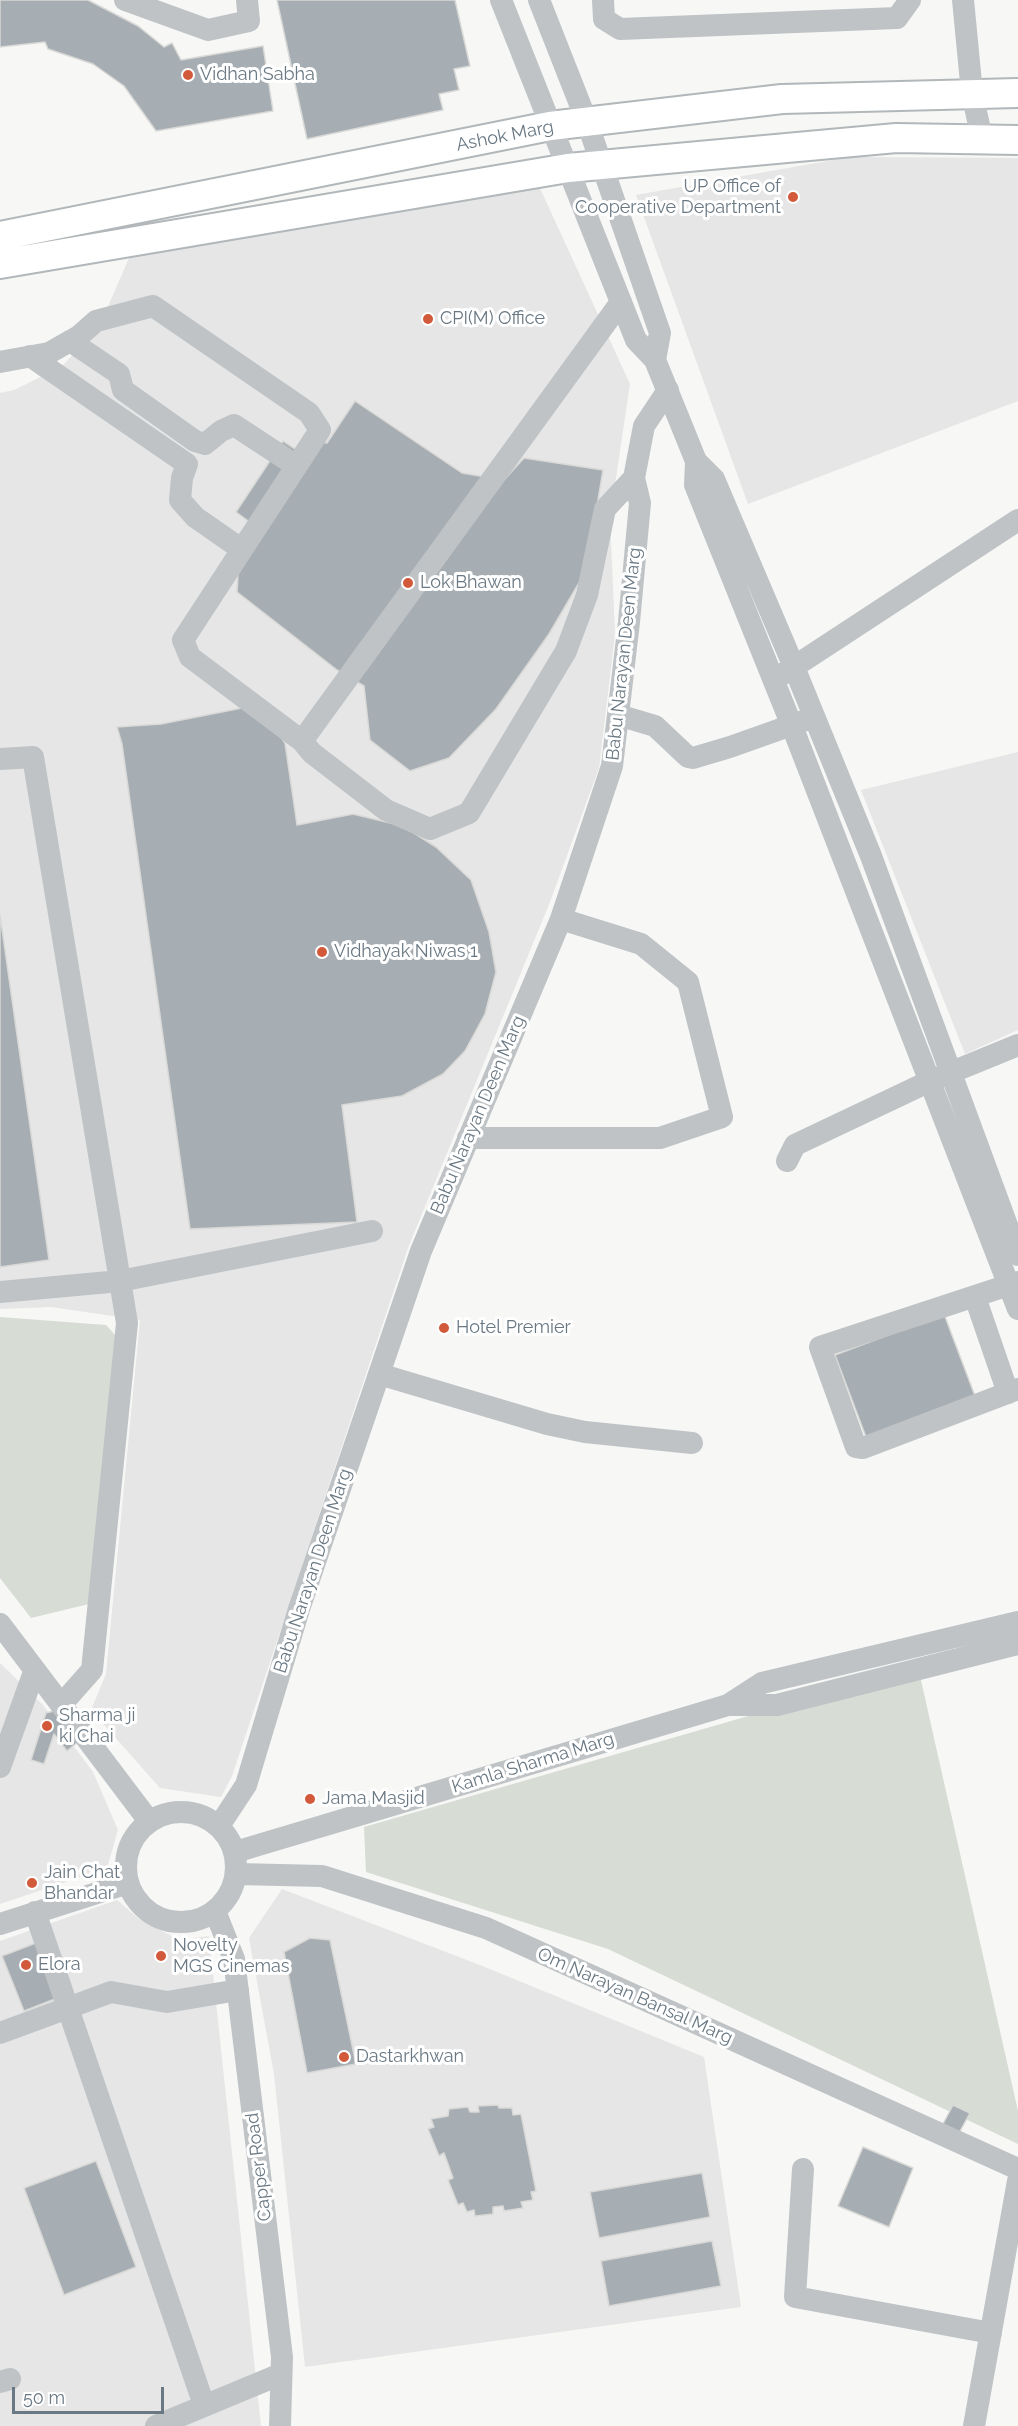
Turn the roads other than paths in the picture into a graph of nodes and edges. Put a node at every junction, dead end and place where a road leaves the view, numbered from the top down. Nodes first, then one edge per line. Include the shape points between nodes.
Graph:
1 (125, 0) edge
2 (247, 0) edge
3 (501, 0) edge
4 (539, 0) edge
5 (603, 0) edge
6 (910, 0) edge
7 (963, 0) edge
8 (972, 93) junction
9 (1018, 93) edge
10 (587, 122) junction
11 (550, 126) junction
12 (982, 139) junction
13 (1018, 140) edge
14 (602, 165) junction
15 (568, 168) junction
16 (0, 236) edge
17 (0, 264) edge
18 (621, 302) junction
19 (70, 341) junction
20 (30, 356) junction
21 (655, 360) junction
22 (0, 362) edge
23 (668, 390) junction
24 (696, 461) junction
25 (295, 465) junction
26 (634, 478) junction
27 (1018, 520) edge
28 (241, 549) junction
29 (794, 667) junction
30 (774, 680) junction
31 (618, 715) junction
32 (814, 717) junction
33 (792, 726) junction
34 (302, 741) junction
35 (0, 759) edge
36 (890, 910) junction
37 (867, 918) junction
38 (561, 919) junction
39 (1018, 1045) edge
40 (940, 1077) junction
41 (468, 1138) junction
42 (787, 1161) dead end
43 (372, 1231) dead end
44 (1018, 1255) edge
45 (120, 1281) junction
46 (1014, 1284) edge
47 (0, 1292) edge
48 (975, 1297) junction
49 (1018, 1309) edge
50 (379, 1374) junction
51 (1013, 1391) edge
52 (692, 1443) dead end
53 (1018, 1622) edge
54 (1, 1631) edge
55 (1018, 1644) edge
56 (918, 1646) junction
57 (924, 1668) junction
58 (34, 1672) junction
59 (61, 1705) junction
60 (728, 1705) junction
61 (0, 1767) edge
62 (149, 1821) junction
63 (219, 1827) junction
64 (236, 1863) junction
65 (128, 1883) junction
66 (215, 1911) junction
67 (35, 1912) junction
68 (0, 1924) edge
69 (238, 1990) junction
70 (67, 2009) junction
71 (0, 2033) edge
72 (803, 2169) dead end
73 (1018, 2169) edge
74 (1018, 2181) edge
75 (991, 2333) junction
76 (281, 2374) junction
77 (204, 2405) junction
78 (156, 2426) edge
79 (280, 2426) edge
80 (974, 2426) edge

1 - 2 street via 208,30 249,21
3 - 11 street
4 - 10 street
5 - 6 street via 604,19 620,29 897,18
7 - 8 street
8 - 9 main road, Ashok Marg
8 - 10 main road, Ashok Marg via 782,99
8 - 12 street
10 - 11 main road, Ashok Marg
10 - 14 street
11 - 15 street
11 - 16 main road, Ashok Marg
12 - 13 main road
12 - 14 main road via 896,138
14 - 15 main road
14 - 21 street via 660,333
15 - 17 main road
15 - 18 street
18 - 21 street via 636,340
18 - 34 street
19 - 20 street
19 - 25 street via 119,374 123,390 195,441 205,444 234,425
19 - 25 street via 96,321 153,306 309,413 320,430
20 - 22 street
20 - 28 street via 187,464 180,500 195,517
21 - 23 street
23 - 24 street
23 - 26 street, Babu Narayan Deen Marg via 644,426
24 - 29 street via 714,479
24 - 30 street via 695,485
25 - 28 street
26 - 31 street, Babu Narayan Deen Marg via 640,503
26 - 34 street via 605,509 587,595 566,651 469,813 430,829 397,815 321,760
27 - 29 street
28 - 34 street via 183,640 190,657
29 - 30 street
29 - 32 street
30 - 33 street
31 - 33 street via 655,726 693,758
31 - 38 street, Babu Narayan Deen Marg via 612,766
32 - 33 street
32 - 36 street
33 - 37 street
35 - 45 street via 33,757
36 - 37 street
36 - 40 street
37 - 40 street
38 - 41 street, Babu Narayan Deen Marg
38 - 41 street via 641,944 688,982 722,1117 660,1138
39 - 40 street
40 - 42 street via 795,1145
40 - 44 street
40 - 46 street
41 - 50 street, Babu Narayan Deen Marg via 421,1251
43 - 45 street
45 - 47 street
45 - 59 street via 127,1323 92,1671
46 - 48 street
46 - 49 street
48 - 51 street
48 - 51 street via 820,1347 856,1447 863,1448
50 - 52 street via 548,1424 585,1432
50 - 63 street, Babu Narayan Deen Marg via 299,1609 246,1785
53 - 56 street, Kamla Sharma Marg
54 - 58 street
55 - 57 street, Kamla Sharma Marg
56 - 57 street
56 - 60 street, Kamla Sharma Marg via 762,1683
57 - 60 street, Kamla Sharma Marg via 777,1705
58 - 59 street
58 - 61 street
59 - 62 street
60 - 64 street, Kamla Sharma Marg
62 - 63 street via 186,1811 203,1815
62 - 65 street via 134,1837 127,1856
63 - 64 street via 226,1834
64 - 66 street via 228,1897
64 - 73 street, Om Narayan Bansal Marg via 321,1876 486,1928
65 - 66 street via 150,1913 172,1922 196,1920
65 - 67 street
66 - 69 street, Capper Road via 234,1959
67 - 68 street
67 - 70 street
69 - 70 street via 167,2002 111,1992
69 - 76 street, Capper Road
70 - 71 street
70 - 77 street
72 - 75 street via 795,2297
74 - 75 street
75 - 80 street
76 - 77 street
76 - 79 street, Capper Road
77 - 78 street

